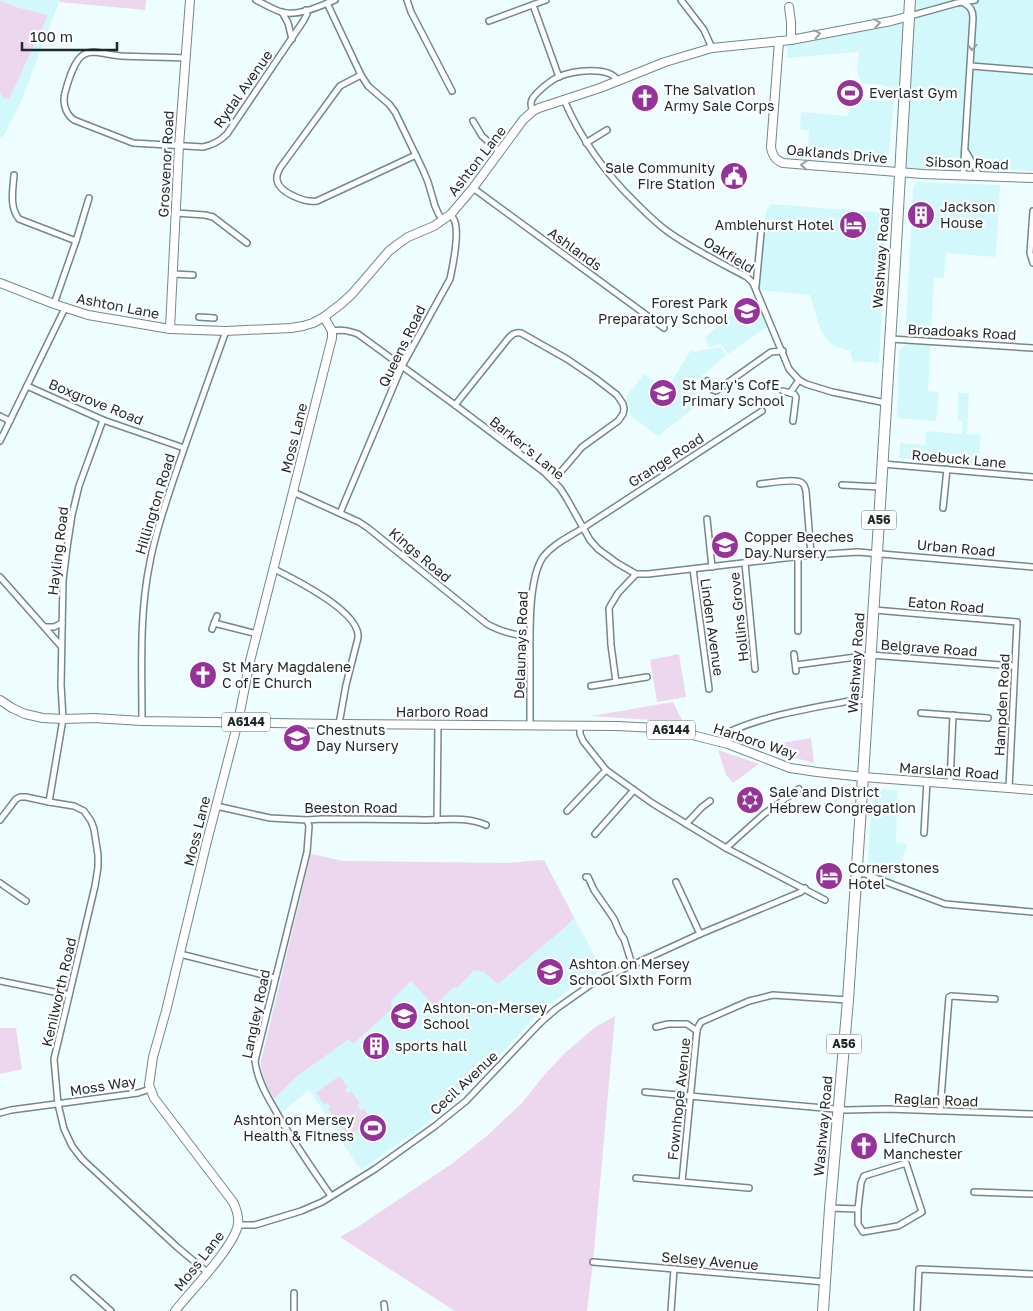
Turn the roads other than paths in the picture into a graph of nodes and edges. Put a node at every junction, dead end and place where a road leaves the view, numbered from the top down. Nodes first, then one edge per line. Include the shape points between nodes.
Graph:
1 (190, 0) edge
2 (256, 0) edge
3 (335, 0) edge
4 (407, 0) edge
5 (546, 0) edge
6 (681, 0) edge
7 (910, 0) edge
8 (975, 0) edge
9 (327, 3) junction
10 (789, 3) edge
11 (964, 3) junction
12 (533, 5) junction
13 (306, 10) junction
14 (282, 12) junction
15 (910, 16) junction
16 (489, 21) dead end
17 (292, 39) junction
18 (790, 40) junction
19 (779, 41) junction
20 (712, 48) junction
21 (186, 58) junction
22 (971, 66) junction
23 (1033, 71) edge
24 (361, 75) junction
25 (559, 77) junction
26 (618, 81) junction
27 (452, 91) dead end
28 (564, 100) junction
29 (533, 111) junction
30 (473, 121) dead end
31 (607, 130) dead end
32 (586, 143) junction
33 (179, 146) junction
34 (965, 151) junction
35 (500, 152) junction
36 (416, 155) junction
37 (900, 172) junction
38 (14, 175) dead end
39 (963, 176) junction
40 (978, 176) junction
41 (1033, 178) edge
42 (473, 188) junction
43 (89, 198) dead end
44 (1033, 211) edge
45 (176, 213) junction
46 (447, 217) junction
47 (761, 233) dead end
48 (76, 241) junction
49 (247, 243) dead end
50 (1033, 263) edge
51 (173, 274) junction
52 (193, 275) dead end
53 (0, 283) edge
54 (755, 286) junction
55 (54, 304) junction
56 (65, 308) junction
57 (199, 317) dead end
58 (324, 317) junction
59 (206, 318) junction
60 (214, 318) dead end
61 (664, 328) dead end
62 (170, 329) junction
63 (206, 330) junction
64 (226, 331) junction
65 (332, 331) junction
66 (890, 339) junction
67 (1033, 348) edge
68 (783, 351) junction
69 (402, 366) junction
70 (799, 380) junction
71 (706, 381) dead end
72 (27, 386) junction
73 (783, 392) dead end
74 (790, 393) junction
75 (886, 403) junction
76 (456, 406) junction
77 (762, 411) dead end
78 (0, 416) edge
79 (103, 420) junction
80 (10, 421) junction
81 (793, 421) dead end
82 (0, 441) edge
83 (184, 448) junction
84 (882, 464) junction
85 (947, 469) junction
86 (1033, 477) edge
87 (553, 481) junction
88 (760, 484) dead end
89 (842, 485) dead end
90 (881, 487) junction
91 (293, 492) junction
92 (943, 508) dead end
93 (340, 513) junction
94 (707, 519) dead end
95 (583, 528) junction
96 (876, 553) junction
97 (811, 555) junction
98 (798, 557) junction
99 (745, 563) junction
100 (712, 567) junction
101 (1033, 567) edge
102 (274, 569) junction
103 (693, 569) junction
104 (636, 574) junction
105 (0, 577) edge
106 (874, 610) junction
107 (217, 616) dead end
108 (214, 622) junction
109 (1017, 622) joint
110 (62, 623) junction
111 (45, 627) junction
112 (212, 629) dead end
113 (798, 631) dead end
114 (257, 634) junction
115 (530, 637) junction
116 (61, 647) junction
117 (794, 654) dead end
118 (871, 655) junction
119 (1014, 666) junction
120 (756, 669) dead end
121 (647, 677) dead end
122 (616, 682) junction
123 (591, 686) dead end
124 (709, 689) dead end
125 (0, 700) edge
126 (868, 701) junction
127 (920, 713) dead end
128 (953, 715) junction
129 (988, 718) dead end
130 (63, 719) junction
131 (142, 721) junction
132 (238, 722) junction
133 (339, 724) junction
134 (438, 725) junction
135 (530, 725) junction
136 (580, 726) junction
137 (731, 731) dead end
138 (606, 770) junction
139 (864, 778) junction
140 (927, 781) junction
141 (950, 783) junction
142 (1009, 788) junction
143 (799, 789) dead end
144 (634, 790) junction
145 (1033, 790) edge
146 (710, 801) dead end
147 (49, 802) junction
148 (216, 806) junction
149 (567, 810) dead end
150 (0, 820) edge
151 (308, 820) junction
152 (437, 820) junction
153 (686, 824) junction
154 (486, 825) dead end
155 (924, 832) dead end
156 (595, 834) dead end
157 (726, 848) junction
158 (856, 872) junction
159 (594, 877) dead end
160 (676, 882) dead end
161 (0, 883) edge
162 (805, 888) junction
163 (26, 900) dead end
164 (826, 900) dead end
165 (1033, 912) edge
166 (700, 934) junction
167 (180, 954) junction
168 (632, 964) junction
169 (275, 978) junction
170 (0, 981) edge
171 (70, 995) junction
172 (995, 999) dead end
173 (848, 1000) junction
174 (656, 1027) dead end
175 (696, 1031) junction
176 (150, 1089) junction
177 (645, 1092) dead end
178 (690, 1096) junction
179 (58, 1104) junction
180 (839, 1109) junction
181 (940, 1111) junction
182 (0, 1113) edge
183 (1033, 1114) edge
184 (636, 1178) dead end
185 (682, 1182) junction
186 (749, 1188) dead end
187 (974, 1192) dead end
188 (1033, 1194) edge
189 (331, 1196) junction
190 (830, 1208) junction
191 (858, 1209) junction
192 (238, 1225) junction
193 (593, 1262) dead end
194 (674, 1269) junction
195 (207, 1272) junction
196 (1033, 1274) edge
197 (74, 1278) dead end
198 (825, 1282) junction
199 (294, 1293) dead end
200 (384, 1304) dead end
201 (111, 1311) edge
202 (175, 1311) edge
203 (294, 1311) edge
204 (385, 1311) edge
205 (671, 1311) edge
206 (823, 1311) edge
207 (917, 1311) edge

1 - 21 main road, Grosvenor Road
2 - 14 street
3 - 9 street
4 - 27 street
5 - 12 street
6 - 20 street via 706,34
7 - 15 highway, A56
8 - 11 street
9 - 13 street
9 - 24 street, Queens Road
10 - 18 main road
11 - 15 street
11 -> 22 street via 973,13
12 - 16 street
12 - 25 street
13 - 14 street
13 - 17 street, Rydal Avenue via 307,14
14 - 17 street
18 -> 15 main road, Ashton Lane
15 - 37 highway, Washway Road / A56
17 - 33 street, Rydal Avenue via 222,139 210,146
18 - 19 main road, Ashton Lane
19 - 20 main road, Ashton Lane
37 -> 19 main road, Oaklands Drive via 783,163 773,156 771,143
20 - 26 main road, Ashton Lane
21 - 33 main road, Grosvenor Road
21 - 33 street, Rydal Avenue via 86,54 76,63 64,95 66,110 74,120 133,144
22 - 23 street
22 - 34 street
24 - 36 street, Queens Road via 395,112
24 - 36 street via 340,86 280,168 277,180 281,188 308,201 317,201
25 - 26 street via 588,71 606,73
25 - 29 street via 533,98
26 - 28 main road, Ashton Lane
28 - 29 main road, Ashton Lane
28 - 32 street, Oakfield
29 - 35 main road, Ashton Lane
30 - 35 street via 482,136
31 - 32 street
32 - 54 street, Oakfield via 608,174 654,222 747,277
33 - 45 main road, Grosvenor Road
34 - 39 street
34 - 40 street
35 - 42 main road, Ashton Lane
36 - 46 street, Queens Road via 439,214
37 - 39 main road, Sibson Road
37 - 66 highway, Washway Road / A56
38 - 48 street via 13,206 19,219
39 - 40 main road, Sibson Road
40 - 41 main road, Sibson Road
42 - 46 main road, Ashton Lane
42 - 61 street, Ashlands
43 - 48 street
44 - 50 street via 1030,253
45 - 49 street via 213,217
45 - 51 main road, Grosvenor Road
46 - 58 main road, Ashton Lane via 389,250 352,294
46 - 69 street, Queens Road via 455,222 456,248 450,279
47 - 54 street
48 - 55 street
51 - 52 street
51 - 62 main road, Grosvenor Road
53 - 55 main road, Ashton Lane
54 - 68 street, Oakfield
55 - 56 main road, Ashton Lane
56 - 62 main road, Ashton Lane via 101,318
56 - 72 street
57 - 59 street
58 - 64 main road, Ashton Lane via 291,328
58 - 65 main road
59 - 60 street
59 - 63 street
62 - 63 main road, Ashton Lane
63 - 64 main road, Ashton Lane
64 - 83 street, Hillington Road
65 - 69 street, Barker's Lane via 339,329 358,334
65 - 91 main road, Moss Lane
66 - 67 street, Broadoaks Road
66 - 75 highway, Washway Road / A56
68 - 70 street, Oakfield via 789,368
68 - 71 street via 771,352 716,391
69 - 76 street, Barker's Lane
69 - 93 street, Queens Road
70 - 74 street
70 - 75 street via 832,392
72 - 79 street, Boxgrove Road
72 - 80 street
73 - 74 street
74 - 81 street via 796,396
75 - 84 highway, Washway Road / A56
76 - 87 street, Barker's Lane
76 - 87 street via 507,340 517,332 567,359 617,395 624,414 582,447
77 - 95 street, Grange Road
78 - 80 street
79 - 83 street, Boxgrove Road
79 - 110 street, Hayling Road via 72,515 63,580
80 - 82 street
83 - 131 street, Hillington Road via 157,531 144,594
84 - 85 street, Roebuck Lane
84 - 90 highway, Washway Road / A56
85 - 86 street, Roebuck Lane
85 - 92 street
87 - 95 street, Barker's Lane
88 - 97 street via 795,480 802,483
89 - 90 street
90 - 96 highway, Washway Road / A56
91 - 93 street, Kings Road
91 - 102 main road, Moss Lane
93 - 115 street, Kings Road via 368,528 487,624 508,633
94 - 100 street
95 - 104 street, Barker's Lane via 598,549
95 - 115 street, Delaunays Road via 559,542 542,559 535,576
96 - 97 street
96 - 101 street, Urban Road
96 - 106 highway, Washway Road / A56
97 - 98 street
98 - 99 street
98 - 113 street
99 - 100 street
99 - 120 street, Hollins Grove
100 - 103 street
102 - 114 main road, Moss Lane
102 - 133 street via 324,596 356,627 358,638
103 - 104 street
103 - 124 street, Linden Avenue
104 - 122 street via 609,608
105 - 111 street
106 - 109 street, Eaton Road
106 - 118 highway, Washway Road / A56
107 - 108 street
108 - 112 street
108 - 114 street
109 - 119 street, Hampden Road
110 - 111 street
110 - 116 street, Hayling Road
111 - 116 street
114 - 132 main road, Moss Lane
115 - 135 street, Delaunays Road
116 - 130 street, Hayling Road
117 - 118 street, Belgrave Road via 796,668
118 - 119 street, Belgrave Road
118 - 126 highway, Washway Road / A56
119 - 142 street, Hampden Road
121 - 122 street
122 - 123 street
125 - 130 main road, Harboro Road / A6144 via 25,714
126 - 137 street via 856,700 775,716
126 - 139 highway, Washway Road / A56
127 - 128 street
128 - 129 street
128 - 141 street
130 - 131 main road, Harboro Road / A6144
130 - 147 street
131 - 132 main road, Harboro Road / A6144
132 - 133 main road, Harboro Road / A6144
132 - 148 main road, Moss Lane
133 - 134 main road, Harboro Road / A6144
134 - 135 main road, Harboro Road / A6144
134 - 152 street
135 - 136 main road, Harboro Road / A6144
136 - 138 street via 583,741
136 - 139 main road, Harboro Way / A6144 via 638,726 670,730 728,744 790,768
138 - 144 street
138 - 149 street
139 - 140 main road, Marsland Road / A6144
139 - 158 highway, Washway Road / A56
140 - 141 main road, Marsland Road / A6144
140 - 155 street
141 - 142 main road, Marsland Road / A6144
142 - 145 main road, Marsland Road / A6144
143 - 157 street via 764,814
144 - 153 street
144 - 156 street
146 - 153 street
147 - 150 street, Kenilworth Road via 20,797
147 - 171 street, Kenilworth Road via 84,811 94,829 98,855 95,886
148 - 151 street, Beeston Road via 270,818
148 - 167 main road, Moss Lane
151 - 152 street, Beeston Road
151 - 169 street, Langley Road via 307,852
152 - 154 street, Beeston Road via 470,819
153 - 157 street
157 - 162 street
158 - 165 street via 945,904
158 - 173 highway, Washway Road / A56
159 - 168 street via 587,877 614,919
160 - 166 street
161 - 163 street
162 - 164 street
162 - 166 street, Cecil Avenue
166 - 168 street, Cecil Avenue
167 - 169 street
167 - 176 main road, Moss Lane via 153,1057
168 - 189 street, Cecil Avenue via 593,983 556,1009 466,1101 436,1126
169 - 189 street, Langley Road via 257,1051 256,1071 281,1121
170 - 171 street
171 - 179 street, Kenilworth Road via 54,1059
172 - 181 street via 948,997
173 - 175 street, Fownhope Avenue via 782,994 761,997 701,1022
173 - 180 highway, Washway Road / A56
174 - 175 street via 687,1024
175 - 178 street, Fownhope Avenue
176 - 179 street, Moss Way
176 - 192 main road, Moss Lane via 233,1202
177 - 178 street, Raglan Road
178 - 180 street, Raglan Road
178 - 185 street, Fownhope Avenue
179 - 182 street, Moss Way
179 - 195 street, Kenilworth Road via 67,1136 82,1159
180 - 181 street, Raglan Road
180 - 190 highway, Washway Road / A56
181 - 183 street, Raglan Road
184 - 185 street
185 - 186 street
187 - 188 street
189 - 192 street, Cecil Avenue via 266,1223
190 - 191 street
190 - 198 highway, Washway Road / A56
191 - 191 street via 858,1224 863,1232 898,1226 922,1212 906,1163 864,1176
192 - 195 main road, Moss Lane via 227,1247
193 - 194 street, Selsey Avenue
194 - 198 street, Selsey Avenue
194 - 205 street
195 - 202 main road, Moss Lane
196 - 207 street via 919,1269
197 - 201 street
198 - 206 highway, Washway Road / A56
199 - 203 street
200 - 204 street

